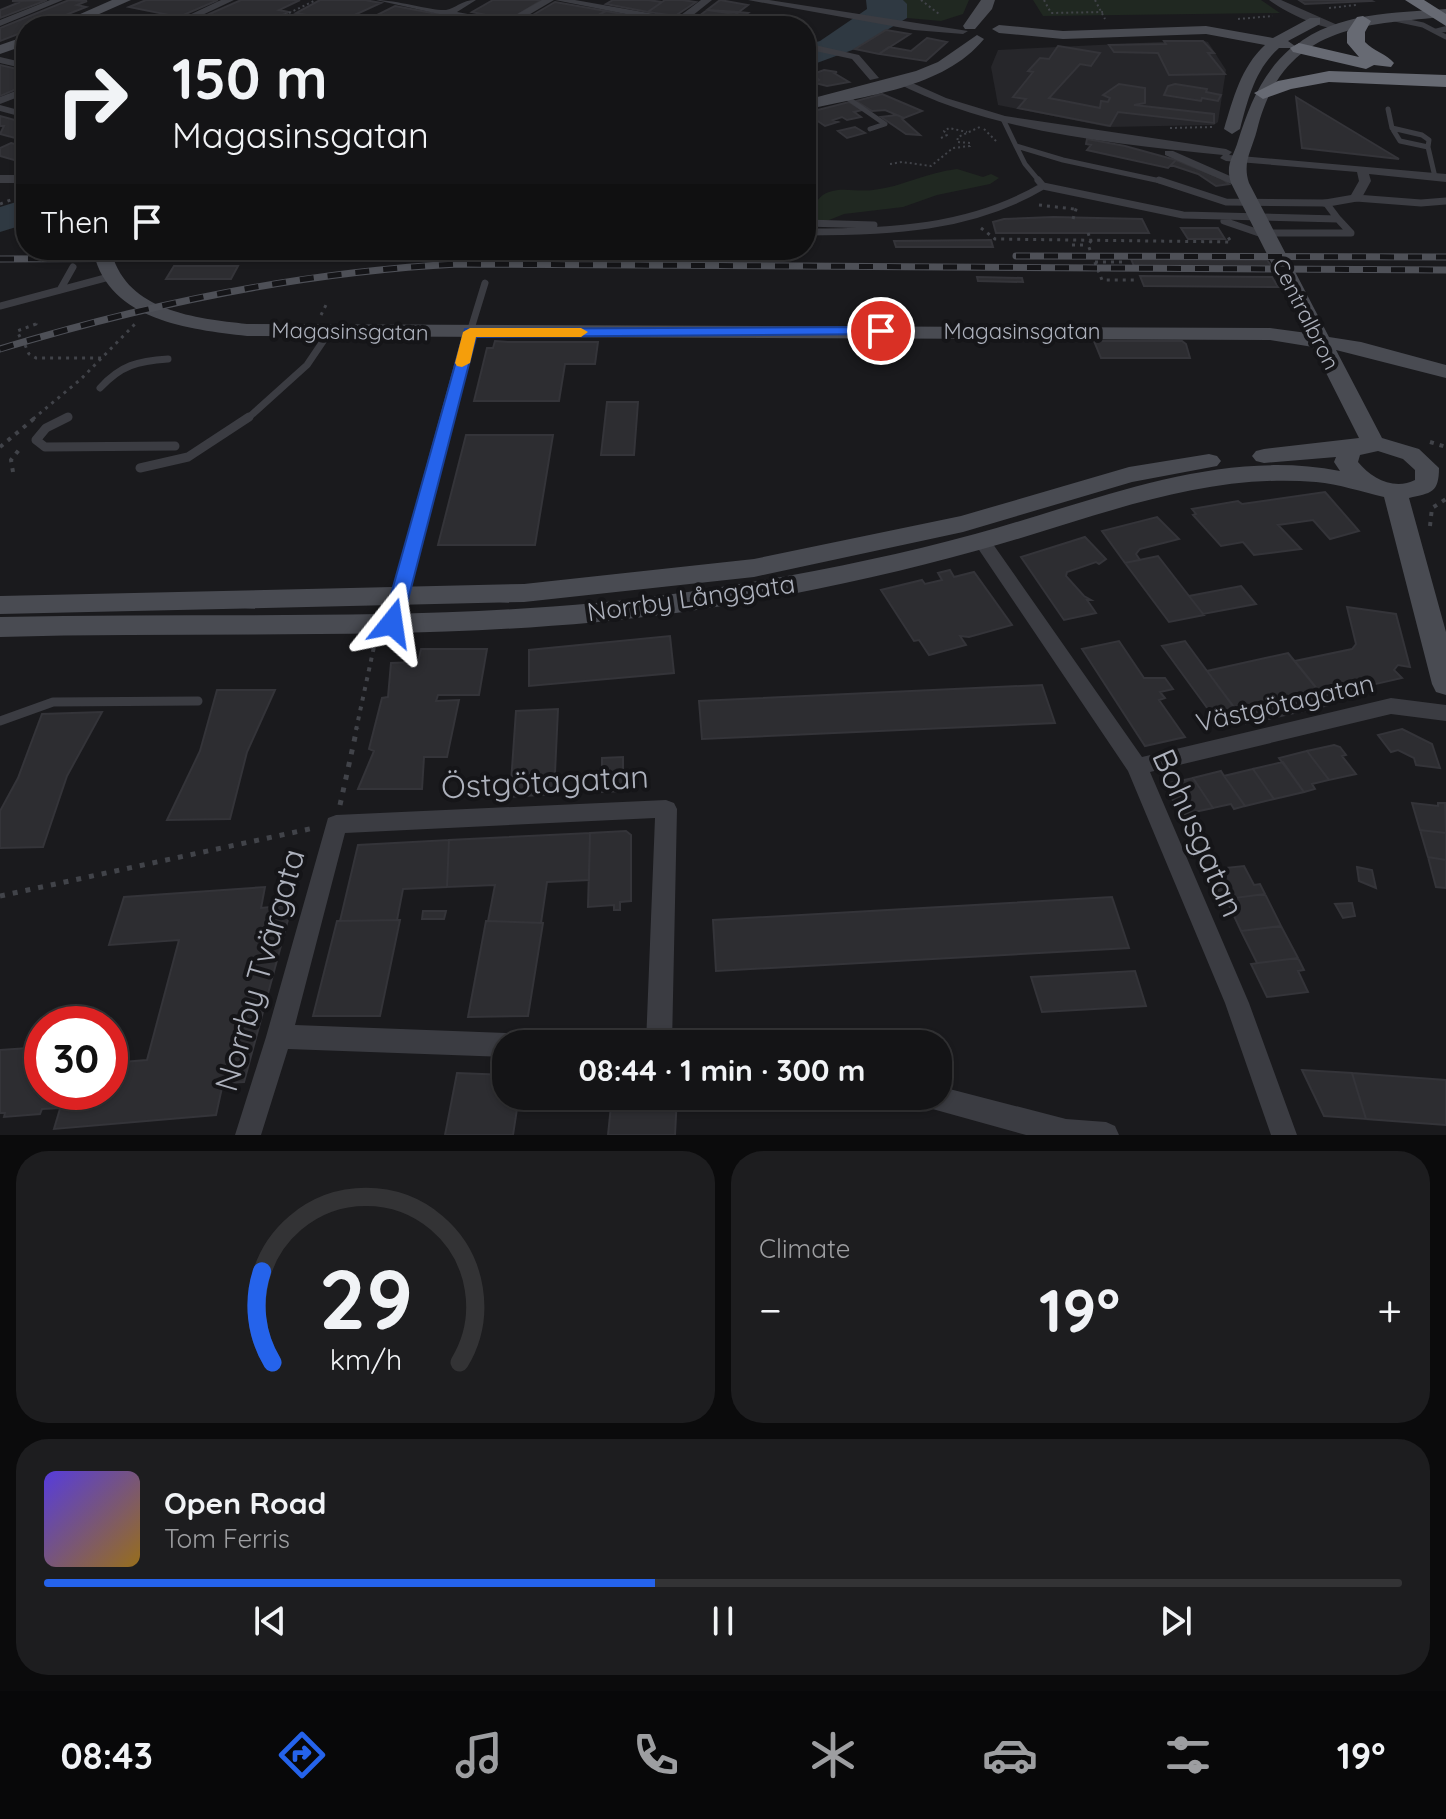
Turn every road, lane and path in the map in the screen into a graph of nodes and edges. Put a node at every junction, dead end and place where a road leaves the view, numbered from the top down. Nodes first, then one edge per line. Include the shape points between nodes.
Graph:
1 (58, 0) edge
2 (124, 0) edge
3 (229, 0) edge
4 (316, 0) edge
5 (381, 0) edge
6 (471, 0) edge
7 (549, 0) edge
8 (560, 0) edge
9 (707, 0) edge
10 (753, 0) edge
11 (921, 0) edge
12 (1044, 0) edge
13 (1095, 0) edge
14 (1413, 0) edge
15 (1419, 0) edge
16 (1437, 0) edge
17 (1279, 1) edge
18 (1446, 3) edge
19 (446, 13) junction
20 (1446, 13) edge
21 (18, 16) edge
22 (85, 16) edge
23 (192, 16) edge
24 (283, 16) edge
25 (441, 16) edge
26 (462, 16) edge
27 (523, 16) edge
28 (641, 16) edge
29 (685, 16) edge
30 (947, 18) dead end
31 (1388, 18) junction
32 (993, 21) edge
33 (1363, 21) junction
34 (1315, 22) junction
35 (1337, 27) junction
36 (1442, 27) edge
37 (1166, 29) junction
38 (970, 32) junction
39 (1446, 37) edge
40 (1150, 38) junction
41 (1273, 45) junction
42 (816, 48) edge
43 (1296, 51) junction
44 (1243, 61) junction
45 (1446, 73) edge
46 (1421, 76) junction
47 (874, 78) dead end
48 (899, 80) junction
49 (1446, 81) edge
50 (1263, 93) junction
51 (843, 95) junction
52 (816, 102) edge
53 (1388, 109) dead end
54 (1009, 120) junction
55 (969, 123) dead end
56 (980, 127) junction
57 (1392, 128) junction
58 (870, 129) dead end
59 (967, 132) junction
60 (941, 138) dead end
61 (1121, 139) junction
62 (997, 143) dead end
63 (1016, 146) junction
64 (1150, 147) junction
65 (1428, 147) junction
66 (1231, 156) junction
67 (890, 164) dead end
68 (1362, 170) junction
69 (1440, 178) edge
70 (1240, 183) junction
71 (1043, 186) junction
72 (1356, 198) junction
73 (1446, 201) edge
74 (1326, 203) junction
75 (1032, 204) dead end
76 (1076, 210) dead end
77 (1215, 218) junction
78 (1338, 219) junction
79 (976, 223) dead end
80 (816, 224) edge
81 (905, 228) junction
82 (1164, 231) dead end
83 (816, 232) edge
84 (1088, 233) dead end
85 (1226, 234) dead end
86 (1091, 241) junction
87 (1160, 241) junction
88 (1072, 245) dead end
89 (1088, 245) junction
90 (102, 260) edge
91 (1095, 262) junction
92 (1127, 262) dead end
93 (73, 267) dead end
94 (109, 277) junction
95 (1135, 280) dead end
96 (485, 283) dead end
97 (60, 290) junction
98 (0, 306) edge
99 (142, 319) dead end
100 (34, 322) dead end
101 (330, 331) junction
102 (470, 332) junction
103 (20, 337) dead end
104 (25, 345) dead end
105 (103, 358) junction
106 (168, 359) dead end
107 (125, 364) junction
108 (1446, 372) edge
109 (100, 388) dead end
110 (68, 417) dead end
111 (28, 439) dead end
112 (175, 446) dead end
113 (1362, 446) junction
114 (1443, 446) dead end
115 (0, 447) edge
116 (1440, 467) edge
117 (140, 468) dead end
118 (13, 472) dead end
119 (1368, 484) junction
120 (1395, 492) junction
121 (1446, 499) edge
122 (1429, 520) dead end
123 (982, 541) junction
124 (399, 596) junction
125 (0, 605) edge
126 (0, 627) edge
127 (384, 630) junction
128 (1444, 672) edge
129 (198, 701) dead end
130 (1446, 713) edge
131 (0, 721) edge
132 (1137, 767) junction
133 (336, 824) junction
134 (0, 896) edge
135 (659, 1030) edge
136 (279, 1037) junction
137 (492, 1045) edge
138 (952, 1102) edge
139 (248, 1135) edge
140 (1106, 1135) edge
141 (1284, 1135) edge

1 - 21 street
2 - 22 main road
3 - 23 street
4 - 24 path
5 - 19 street
6 - 19 street
7 - 27 street
8 - 28 street
9 - 29 street
10 - 38 street
11 - 30 path
12 - 13 path via 1051,13 1103,12
14 - 36 highway
15 - 20 highway
16 - 18 highway
17 - 34 street
18 - 34 main road via 1364,10
19 - 25 street
19 - 26 street
20 - 31 main road
31 - 33 main road
31 - 36 lane
32 - 37 main road via 1035,34
32 - 38 main road
32 - 38 main road
32 - 40 main road
33 - 35 main road
33 - 46 highway via 1355,38 1360,50
34 - 35 street
34 - 37 main road
34 - 41 main road
35 - 43 main road
36 - 39 lane
37 - 41 main road via 1218,31
38 - 48 main road via 944,67
40 - 41 main road via 1209,35
40 - 44 main road via 1225,43
41 - 43 main road
41 - 44 main road
42 - 47 street via 855,57
43 - 46 highway via 1368,71
43 - 50 main road
44 - 66 main road
45 - 46 highway
46 - 49 highway
46 - 50 highway via 1314,77
48 - 51 main road
48 - 54 street via 953,107
50 - 66 main road via 1247,143
51 - 52 main road
51 - 58 lane via 885,124
53 - 57 lane
54 - 61 street
54 - 63 lane
55 - 56 path
56 - 59 path
56 - 62 path
57 - 65 lane via 1398,141
57 - 65 lane via 1422,135 1429,140
59 - 60 path via 949,128
59 - 67 path via 957,142 970,146 953,148 931,166
61 - 64 street
61 - 66 street
63 - 71 lane
63 - 74 lane via 1150,177 1226,202
64 - 66 street
64 - 70 street
65 - 69 lane
66 - 68 street
66 - 70 main road, Centralbron
68 - 69 street
68 - 72 street via 1365,181
70 - 113 main road, Centralbron via 1360,416
71 - 77 lane
71 - 81 lane via 973,216
72 - 73 lane
72 - 74 street
74 - 78 lane
75 - 76 path
77 - 78 lane
77 - 78 lane via 1259,233 1351,233
79 - 86 path via 995,239
80 - 81 lane
81 - 83 lane
82 - 87 path
84 - 86 path
85 - 87 path via 1231,242
86 - 87 path
86 - 89 path
88 - 89 path
89 - 91 path
90 - 94 main road
91 - 92 path
91 - 95 path via 1102,280
93 - 97 lane
94 - 97 lane
94 - 101 main road, Magasinsgatan via 131,296 176,319 247,330
96 - 102 lane
97 - 98 lane
99 - 105 path
100 - 103 path via 17,331
101 - 102 main road, Magasinsgatan
101 - 117 lane via 286,386 208,445 175,462
102 - 108 main road, Magasinsgatan via 1270,334 1361,348
102 - 124 street
104 - 105 path via 36,358
105 - 107 path
105 - 115 path
106 - 107 lane
107 - 109 lane
110 - 112 lane via 36,440 45,447
111 - 118 path via 11,460
113 - 116 main road via 1392,446
113 - 119 main road, Centralbron via 1346,458 1348,467
113 - 124 main road, Norrby Långgata via 1169,467 963,524 754,568 524,593
114 - 116 path
116 - 120 main road via 1424,487
119 - 120 main road, Norrby Långgata
119 - 123 main road, Norrby Långgata via 1296,471 1209,478 1103,503
120 - 128 main road
121 - 122 path via 1432,508
123 - 127 main road, Norrby Långgata via 763,591 639,608
123 - 132 street, Bohusgatan
124 - 125 main road, Norrby Långgata
124 - 127 street
126 - 127 main road, Norrby Långgata
127 - 133 path
129 - 131 lane via 53,702
130 - 132 street, Västgötagatan via 1391,706
132 - 141 street, Bohusgatan via 1237,1003
133 - 134 path
133 - 135 street, Östgötagatan via 666,809
133 - 136 street, Norrby Tvärgata
136 - 137 street
136 - 139 street, Norrby Tvärgata
138 - 140 street via 1066,1132

